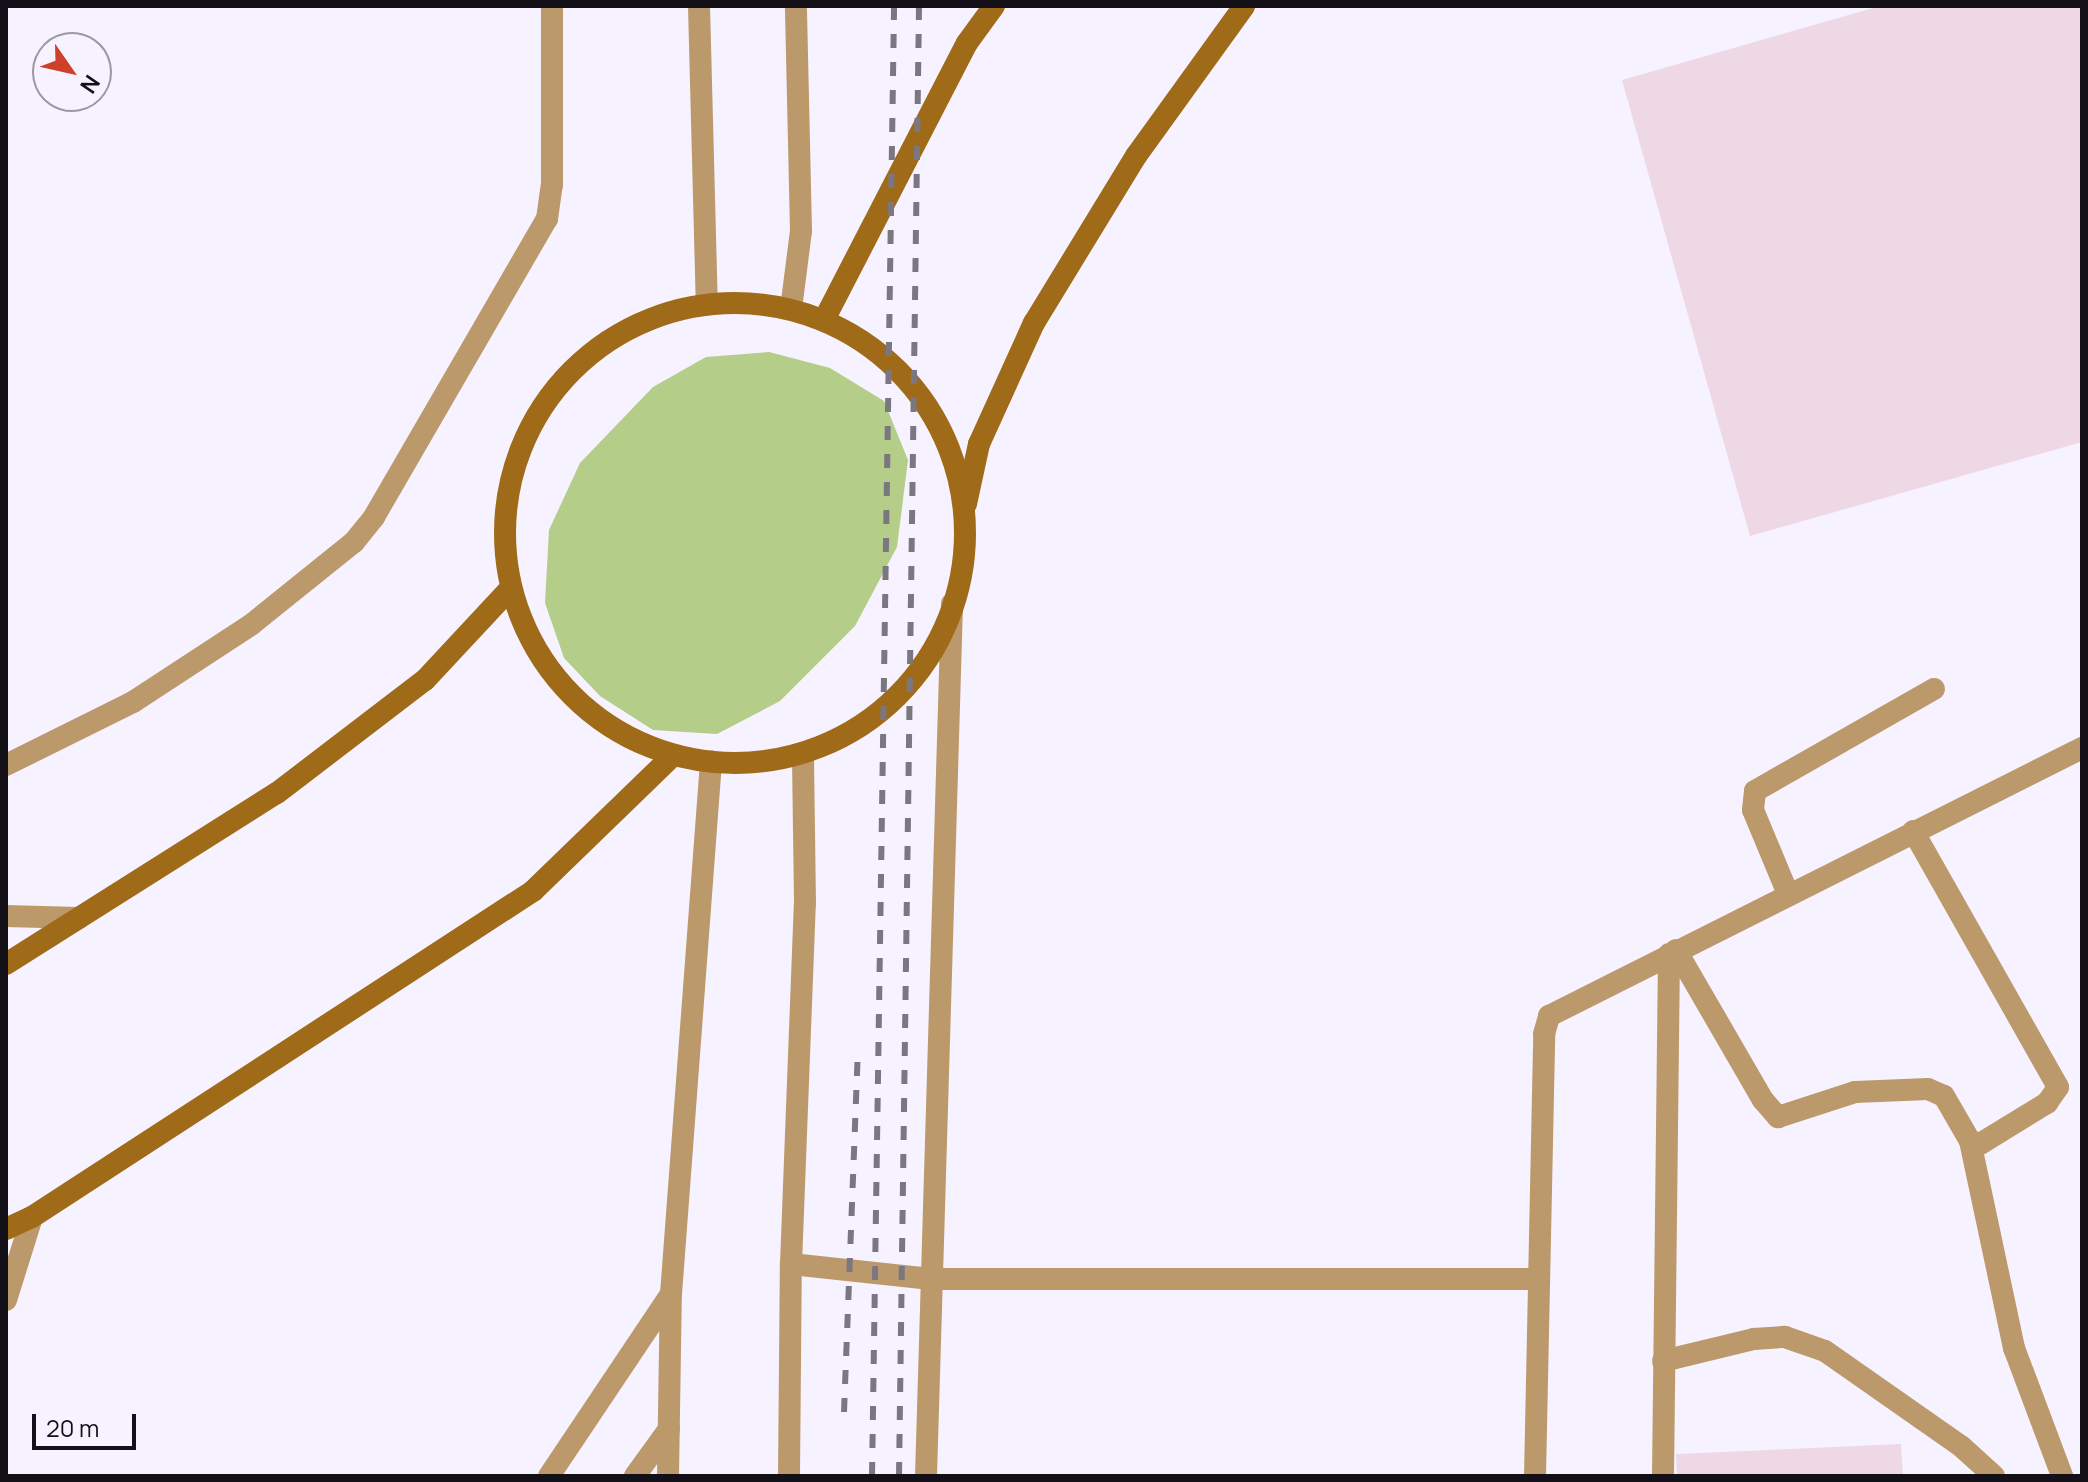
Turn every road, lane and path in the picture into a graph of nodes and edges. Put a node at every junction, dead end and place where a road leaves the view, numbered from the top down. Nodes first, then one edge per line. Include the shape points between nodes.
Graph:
1 (552, 6) edge
2 (699, 6) edge
3 (796, 6) edge
4 (994, 6) edge
5 (1244, 6) edge
6 (707, 304) junction
7 (791, 309) junction
8 (825, 318) junction
9 (964, 511) junction
10 (510, 589) junction
11 (952, 603) junction
12 (1934, 689) dead end
13 (2082, 748) edge
14 (803, 754) junction
15 (669, 759) junction
16 (711, 762) junction
17 (6, 765) edge
18 (1913, 831) junction
19 (1788, 894) junction
20 (6, 916) edge
21 (79, 918) junction
22 (1673, 952) junction
23 (6, 964) edge
24 (1970, 1141) junction
25 (32, 1217) junction
26 (6, 1229) edge
27 (791, 1264) junction
28 (931, 1279) junction
29 (1536, 1279) junction
30 (671, 1294) junction
31 (6, 1300) edge
32 (1663, 1361) junction
33 (669, 1429) junction
34 (549, 1476) edge
35 (635, 1476) edge
36 (668, 1476) edge
37 (789, 1476) edge
38 (926, 1476) edge
39 (1535, 1476) edge
40 (1663, 1476) edge
41 (1994, 1476) edge
42 (2062, 1476) edge

1 - 17 street via 552,185 547,219 374,517 354,542 252,624 133,702
2 - 6 street
3 - 7 street via 801,231
4 - 8 main road via 967,43
5 - 9 main road via 1136,156 1034,323 979,444
6 - 7 main road
6 - 10 main road via 661,315 618,334 561,382 522,444 511,487 504,516
7 - 8 main road
8 - 9 main road via 895,366 929,409 953,458
9 - 11 main road via 961,575
10 - 15 main road via 534,649 573,700 625,738
10 - 21 main road via 425,680 277,793
11 - 14 main road via 942,635 906,687 857,729
11 - 28 street
12 - 19 street via 1755,791 1753,810
13 - 18 street
14 - 16 main road via 745,765
14 - 27 street via 805,903
15 - 16 main road
15 - 25 main road via 533,891
16 - 30 street
18 - 19 street
18 - 24 street via 2058,1087 2047,1103 1980,1144
19 - 22 street
20 - 21 street
21 - 23 main road
22 - 24 street via 1778,1117 1855,1092 1928,1089 1944,1096
22 - 29 street via 1557,1010 1545,1025
22 - 32 street
24 - 42 street via 2014,1348
25 - 26 main road
25 - 31 street
27 - 28 street
27 - 37 street
28 - 29 street
28 - 38 street
29 - 39 street
30 - 33 street
30 - 34 street
32 - 40 street
32 - 41 street via 1754,1339 1785,1337 1825,1351 1962,1447
33 - 35 street
33 - 36 street

